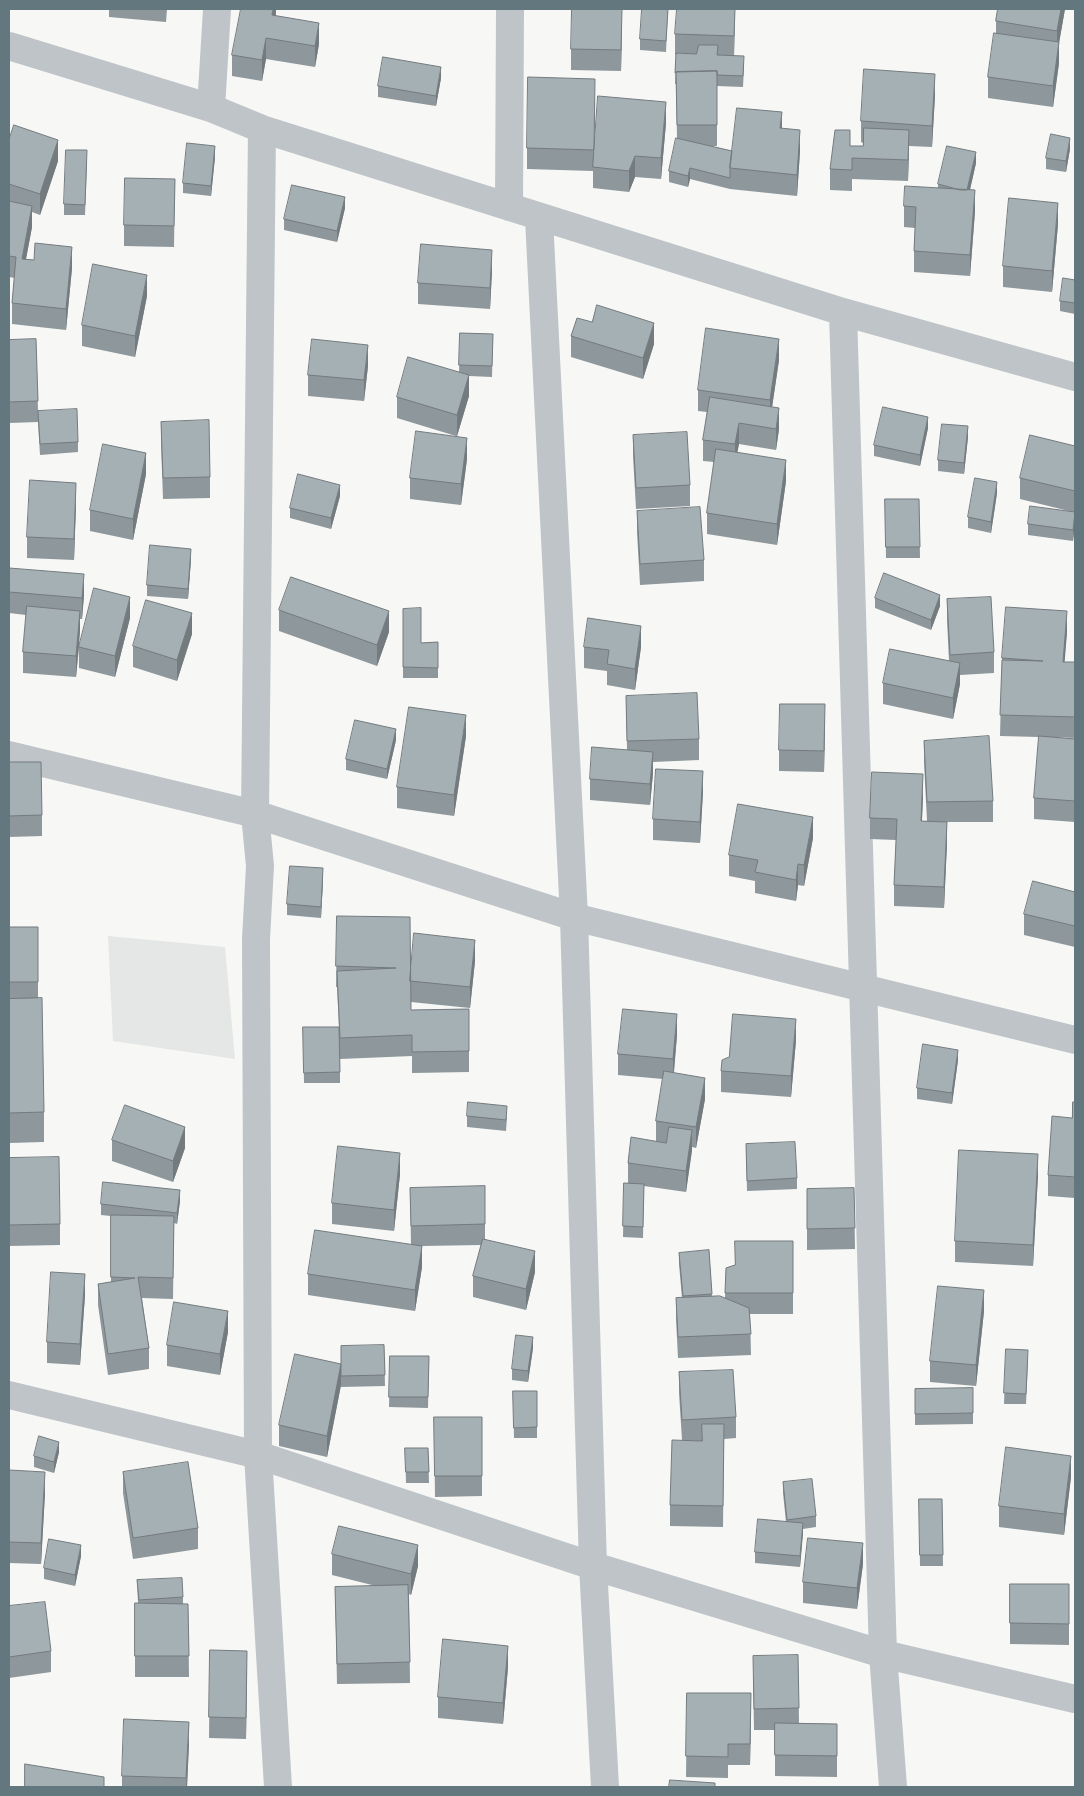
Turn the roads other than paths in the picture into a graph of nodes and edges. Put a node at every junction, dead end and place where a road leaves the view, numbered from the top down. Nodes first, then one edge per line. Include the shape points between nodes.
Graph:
1 (218, 9) edge
2 (510, 9) edge
3 (9, 46) edge
4 (211, 108) junction
5 (262, 129) junction
6 (509, 207) junction
7 (539, 218) junction
8 (843, 312) junction
9 (1075, 377) edge
10 (9, 755) edge
11 (256, 814) junction
12 (574, 917) junction
13 (864, 987) junction
14 (1075, 1040) edge
15 (9, 1395) edge
16 (258, 1455) junction
17 (593, 1566) junction
18 (883, 1654) junction
19 (1075, 1699) edge
20 (278, 1787) edge
21 (605, 1787) edge
22 (893, 1787) edge

1 - 4 street
2 - 6 street
3 - 4 street
4 - 5 street
5 - 6 street
5 - 11 street
6 - 7 street
7 - 8 street
7 - 12 street
8 - 9 street
8 - 13 street
10 - 11 street
11 - 12 street
11 - 16 street via 260,866 256,939
12 - 13 street
12 - 17 street
13 - 14 street
13 - 18 street
15 - 16 street
16 - 17 street
16 - 20 street
17 - 18 street
17 - 21 street
18 - 19 street
18 - 22 street

